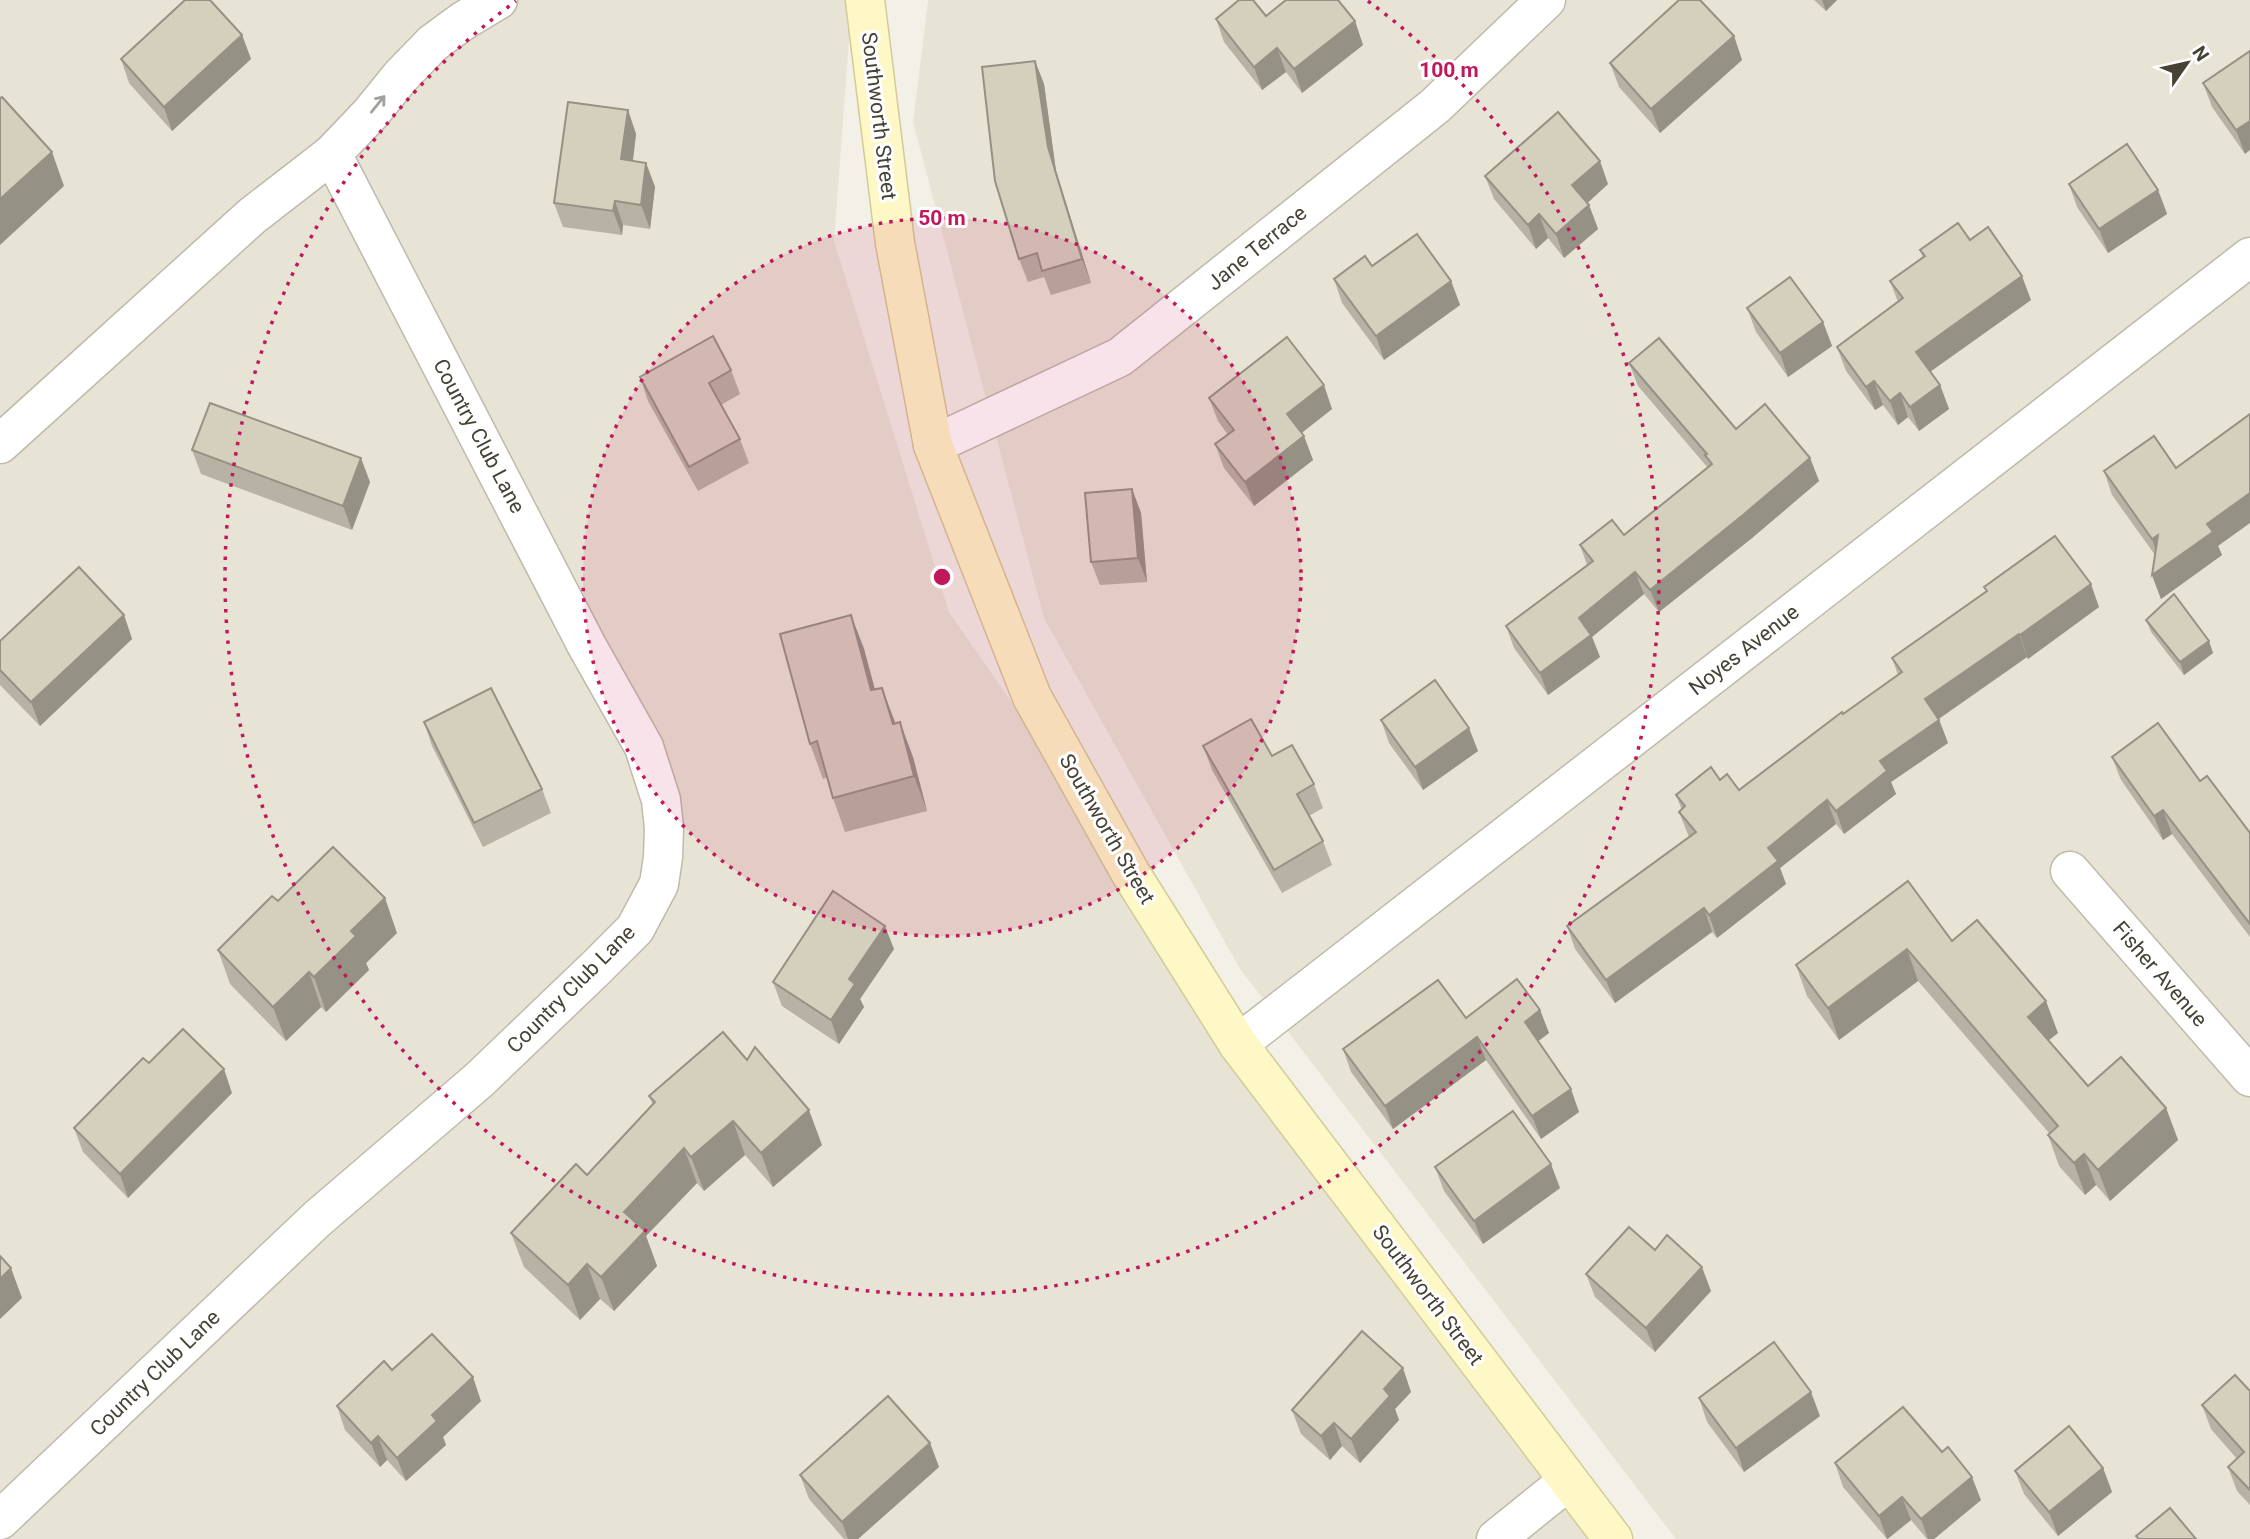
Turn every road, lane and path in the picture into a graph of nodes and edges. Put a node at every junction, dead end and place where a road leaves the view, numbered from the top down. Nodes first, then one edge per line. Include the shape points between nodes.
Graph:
1 (498, 0) edge
2 (864, 0) edge
3 (1546, 0) edge
4 (332, 154) junction
5 (2250, 257) edge
6 (0, 444) edge
7 (933, 445) junction
8 (2070, 871) dead end
9 (1238, 1044) junction
10 (2250, 1077) edge
11 (1569, 1481) junction
12 (0, 1520) edge
13 (1496, 1539) edge
14 (1613, 1539) edge

4 -> 1 street via 433,43
2 - 7 street, Southworth Street via 895,243
3 - 7 street, Jane Terrace via 1435,106 1120,357
4 - 6 street via 252,216
4 - 12 street, Country Club Lane via 644,747 661,800 664,828 659,884 635,929 596,968 479,1080 317,1219
5 - 9 street, Noyes Avenue
7 - 9 street, Southworth Street via 1032,697 1131,874
8 - 10 street, Fisher Avenue
9 - 11 street, Southworth Street
11 - 13 street
11 - 14 street, Southworth Street

